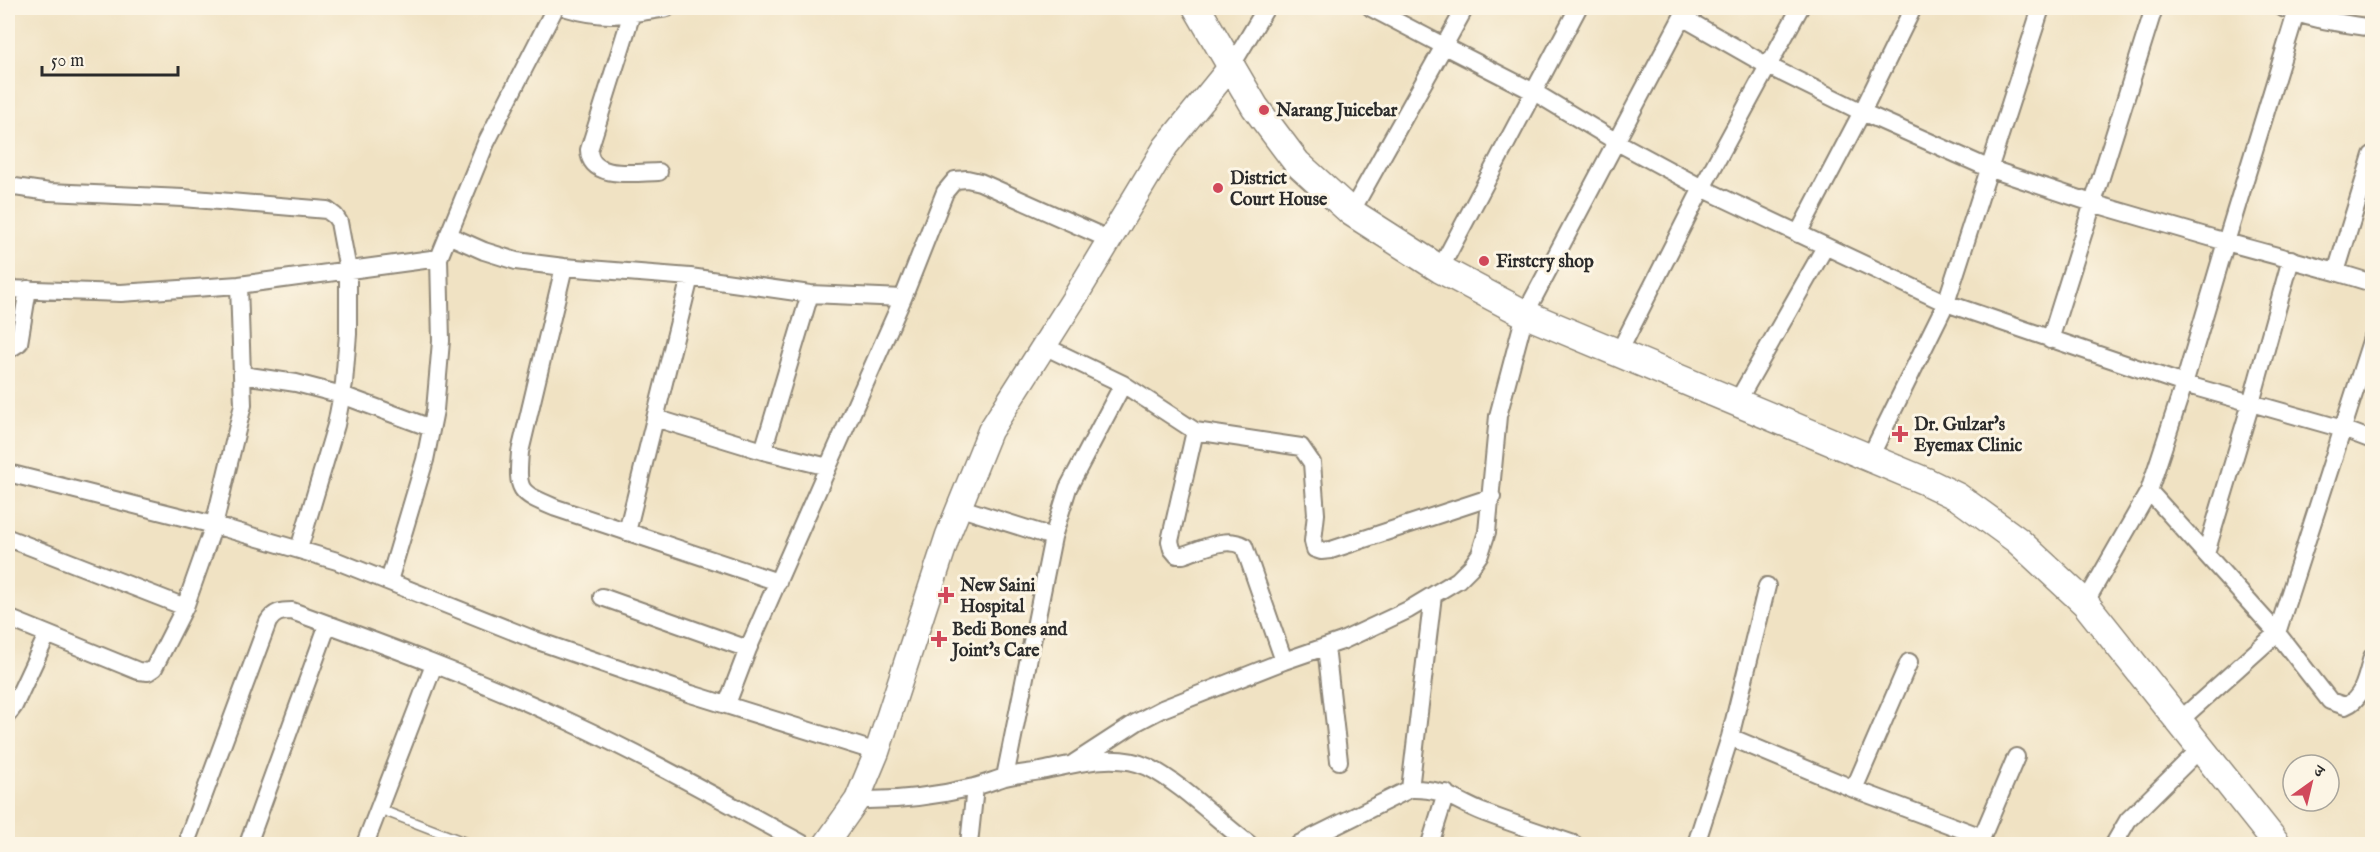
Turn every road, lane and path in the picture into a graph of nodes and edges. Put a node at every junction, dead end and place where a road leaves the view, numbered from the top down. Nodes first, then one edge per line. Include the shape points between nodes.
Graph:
1 (555, 8) edge
2 (567, 8) edge
3 (667, 8) edge
4 (1197, 8) edge
5 (1266, 8) edge
6 (1371, 8) edge
7 (1466, 8) edge
8 (1578, 8) edge
9 (1800, 8) edge
10 (1913, 8) edge
11 (2041, 8) edge
12 (2154, 8) edge
13 (2289, 10) edge
14 (1684, 12) edge
15 (632, 13) junction
16 (2326, 14) edge
17 (2373, 28) edge
18 (1444, 46) junction
19 (1232, 65) junction
20 (1768, 66) junction
21 (1534, 92) junction
22 (1862, 112) junction
23 (1617, 142) junction
24 (2373, 155) edge
25 (1988, 168) junction
26 (659, 172) dead end
27 (8, 186) edge
28 (1702, 188) junction
29 (2092, 203) junction
30 (1351, 212) junction
31 (1798, 234) junction
32 (448, 235) junction
33 (1108, 239) junction
34 (2226, 242) junction
35 (1825, 247) junction
36 (439, 258) junction
37 (2291, 259) junction
38 (564, 267) junction
39 (348, 270) junction
40 (1440, 270) junction
41 (2336, 272) junction
42 (690, 277) junction
43 (2373, 283) edge
44 (239, 285) junction
45 (8, 289) edge
46 (28, 289) junction
47 (810, 294) junction
48 (903, 298) junction
49 (1946, 303) junction
50 (1525, 314) junction
51 (2373, 338) edge
52 (2050, 340) junction
53 (1044, 346) junction
54 (8, 350) edge
55 (1618, 354) junction
56 (243, 375) junction
57 (1123, 384) junction
58 (2184, 384) junction
59 (342, 395) junction
60 (1737, 402) junction
61 (2251, 403) junction
62 (655, 418) junction
63 (431, 428) junction
64 (2343, 429) junction
65 (1195, 432) junction
66 (2373, 440) edge
67 (763, 451) junction
68 (1870, 457) junction
69 (828, 467) junction
70 (8, 473) edge
71 (2149, 491) junction
72 (1491, 498) junction
73 (961, 508) junction
74 (214, 525) junction
75 (627, 532) junction
76 (1053, 537) junction
77 (8, 538) edge
78 (299, 549) junction
79 (2205, 553) junction
80 (389, 581) junction
81 (778, 582) junction
82 (1767, 586) dead end
83 (1433, 595) junction
84 (603, 597) dead end
85 (2085, 603) junction
86 (185, 607) junction
87 (8, 618) edge
88 (328, 624) junction
89 (2277, 633) junction
90 (47, 635) junction
91 (1326, 646) junction
92 (748, 649) junction
93 (2373, 657) edge
94 (1284, 661) junction
95 (1909, 662) dead end
96 (434, 665) junction
97 (728, 704) junction
98 (8, 714) edge
99 (2180, 721) junction
100 (1730, 737) junction
101 (2201, 748) junction
102 (877, 752) junction
103 (2016, 757) dead end
104 (1339, 761) dead end
105 (1074, 763) junction
106 (1005, 777) junction
107 (975, 787) junction
108 (1410, 789) junction
109 (1854, 789) junction
110 (1446, 793) junction
111 (857, 800) junction
112 (379, 809) junction
113 (189, 835) dead end
114 (1980, 841) edge
115 (248, 844) edge
116 (365, 844) edge
117 (470, 844) edge
118 (803, 844) edge
119 (826, 844) edge
120 (969, 844) edge
121 (1249, 844) edge
122 (1299, 844) edge
123 (1430, 844) edge
124 (1574, 844) edge
125 (1696, 844) edge
126 (2114, 844) edge
127 (2277, 844) edge

1 - 32 street via 486,143
2 - 15 street via 593,15
3 - 15 street
4 - 19 main road
5 - 19 street
6 - 18 street
7 - 18 street
8 - 21 street
9 - 20 street
10 - 22 street
11 - 25 street
12 - 29 street
13 - 16 street
13 - 34 street
14 - 20 street
14 - 23 street
15 - 26 street via 589,158 598,169
16 - 17 street
18 - 21 street
18 - 30 street
19 - 30 main road via 1255,107 1297,163
19 - 33 main road via 1166,146
20 - 22 street
20 - 28 street
21 - 23 street
21 - 40 street
22 - 25 street
22 - 31 street
23 - 28 street
23 - 50 street
24 - 41 street
25 - 29 street
25 - 49 street
27 - 39 street via 327,210 339,222
28 - 31 street
28 - 55 street
29 - 34 street
29 - 52 street
30 - 40 main road
31 - 35 street
32 - 36 street
32 - 38 street via 516,261
33 - 48 street via 980,182 955,180 945,192
33 - 53 main road
34 - 37 street
34 - 58 street
35 - 49 street
35 - 60 street
36 - 39 street
36 - 63 street via 441,341
37 - 41 street
37 - 61 street
38 - 42 street
38 - 75 street via 520,452 518,482 534,499
39 - 44 street
39 - 59 street via 348,334
40 - 50 main road
41 - 43 street
42 - 47 street
42 - 62 street
44 - 46 street via 121,293
44 - 56 street
45 - 46 street
46 - 54 street via 19,343
47 - 48 street
47 - 67 street
48 - 69 street
49 - 52 street
49 - 68 street
50 - 55 main road
50 - 72 street via 1498,416
51 - 64 street
52 - 58 street
53 - 57 street
53 - 73 main road via 990,431
55 - 60 main road
56 - 59 street via 296,382
56 - 74 street via 243,405
57 - 65 street
57 - 76 street via 1068,488
58 - 61 street
58 - 71 street
59 - 63 street
59 - 78 street
60 - 68 main road
61 - 64 street
61 - 79 street
62 - 67 street
62 - 75 street
63 - 80 street
64 - 66 street
64 - 89 street
65 - 72 street via 1300,447 1312,463 1316,514 1313,541 1315,549 1321,551
65 - 94 street via 1170,541 1172,549 1177,555 1184,555 1227,541 1244,546
67 - 69 street
68 - 85 main road via 1958,497 2018,540
69 - 81 street
70 - 74 street
71 - 79 street
71 - 85 street
72 - 83 street via 1480,554 1458,580
73 - 76 street
73 - 102 main road via 948,535
74 - 78 street
74 - 86 street
75 - 81 street
76 - 106 street
77 - 86 street
78 - 80 street
79 - 89 street
80 - 97 street via 535,639
81 - 92 street
82 - 100 street
83 - 91 street
83 - 108 street
84 - 92 street
85 - 99 main road
86 - 90 street via 164,652 148,672
87 - 90 street
88 - 96 street
88 - 113 street via 292,611 273,615
88 - 115 street
89 - 93 street via 2336,704 2345,706 2356,699
89 - 99 street
90 - 98 street
91 - 94 street
91 - 104 street
92 - 97 street
94 - 105 street via 1162,709
95 - 109 street
96 - 112 street
96 - 118 street via 568,721
97 - 102 street
99 - 101 main road
100 - 109 street
100 - 125 street
101 - 126 street via 2128,820
101 - 127 main road
102 - 111 main road
103 - 114 street
105 - 106 street
105 - 121 street via 1126,762 1146,766 1163,775
106 - 107 street
107 - 111 street via 891,800
107 - 120 street
108 - 110 street
108 - 122 street
109 - 114 street
110 - 123 street
110 - 124 street via 1482,813
111 - 119 main road
112 - 116 street
112 - 117 lane

